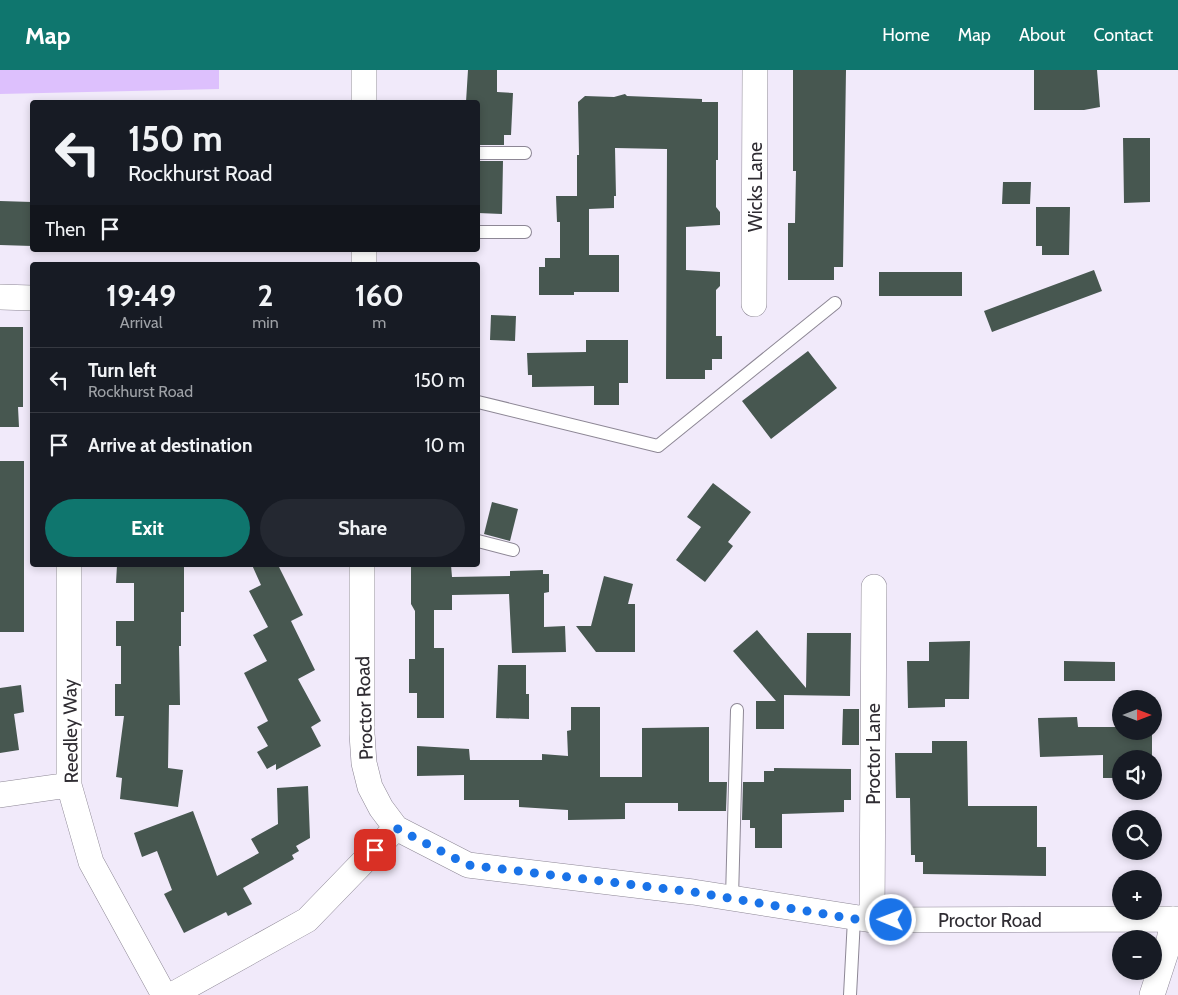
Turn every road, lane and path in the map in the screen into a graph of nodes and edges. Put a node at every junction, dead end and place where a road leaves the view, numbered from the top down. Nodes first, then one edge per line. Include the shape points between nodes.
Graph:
1 (364, 70) edge
2 (755, 70) edge
3 (364, 100) edge
4 (480, 153) edge
5 (525, 153) dead end
6 (480, 232) edge
7 (525, 232) dead end
8 (0, 297) edge
9 (30, 298) edge
10 (835, 303) dead end
11 (754, 304) dead end
12 (480, 402) edge
13 (480, 542) edge
14 (513, 550) dead end
15 (69, 567) edge
16 (362, 567) edge
17 (874, 587) dead end
18 (737, 710) dead end
19 (69, 785) junction
20 (0, 795) edge
21 (396, 828) junction
22 (732, 898) junction
23 (863, 919) junction
24 (1176, 919) edge
25 (164, 995) edge
26 (172, 995) edge
27 (850, 995) edge
28 (1152, 995) edge

1 - 3 street
2 - 11 street, Wicks Lane
4 - 5 lane
6 - 7 lane
8 - 9 street
10 - 12 lane via 658,446
13 - 14 lane
15 - 19 street, Reedley Way
16 - 21 street, Proctor Road via 364,763 370,787
17 - 23 street, Proctor Lane
18 - 22 lane
19 - 20 street
19 - 25 street, Reedley Way via 91,862
21 - 22 street, Proctor Road via 468,865
21 - 26 street via 306,920
22 - 23 street, Proctor Road
23 - 24 street, Proctor Road
23 - 27 lane
24 - 28 street

